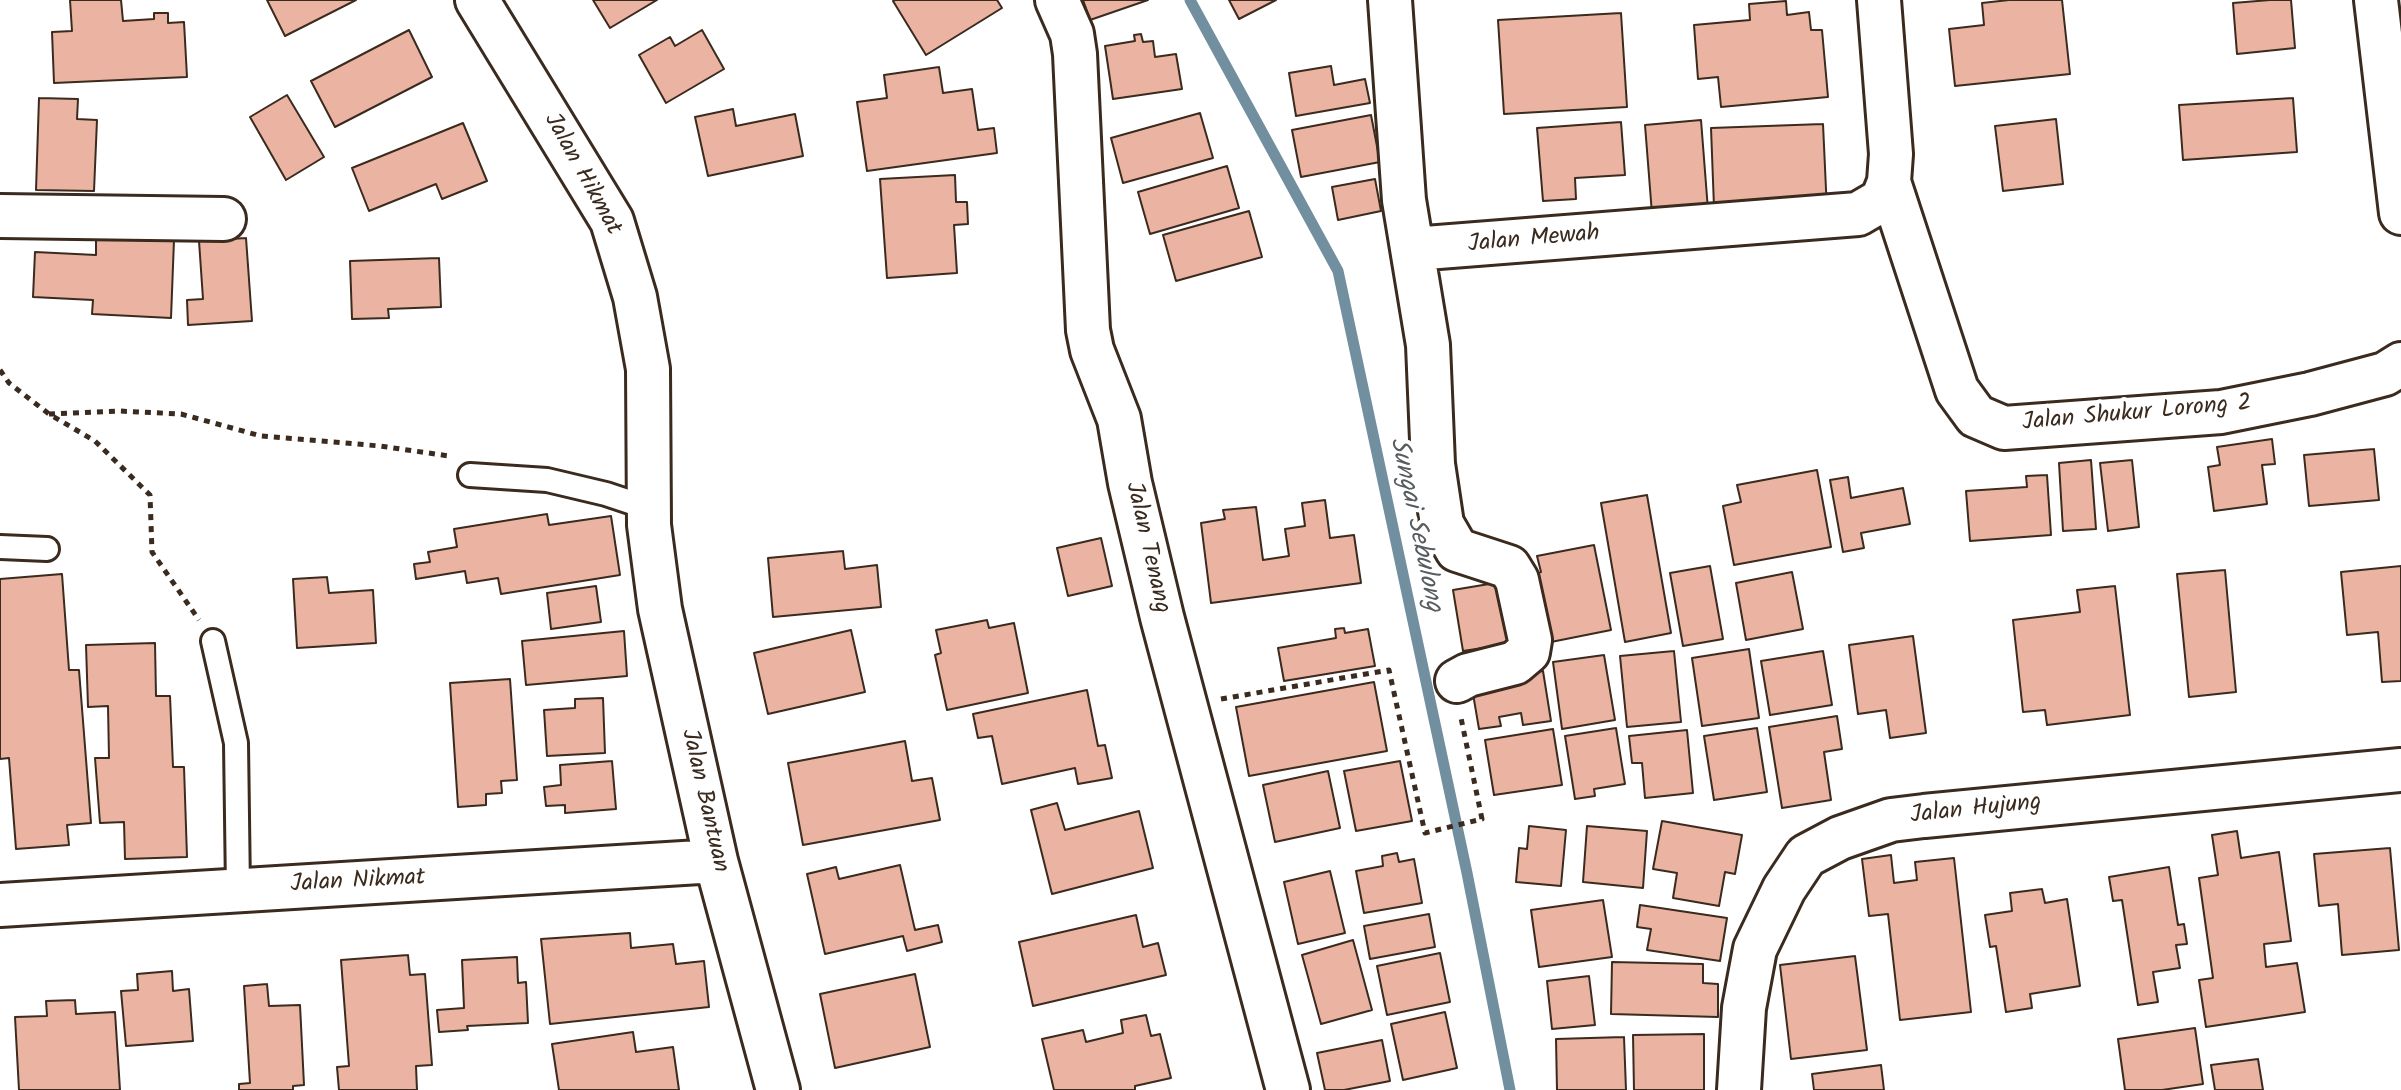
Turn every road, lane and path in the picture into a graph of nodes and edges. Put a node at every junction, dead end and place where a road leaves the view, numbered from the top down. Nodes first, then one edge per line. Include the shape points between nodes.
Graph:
1 (477, 0) edge
2 (1057, 0) edge
3 (1390, 0) edge
4 (1879, 0) edge
5 (2376, 0) edge
6 (1889, 182) junction
7 (2401, 213) edge
8 (0, 216) edge
9 (224, 219) dead end
10 (1413, 249) junction
11 (2401, 364) edge
12 (0, 370) edge
13 (49, 414) junction
14 (470, 475) joint
15 (648, 508) junction
16 (0, 547) edge
17 (47, 549) dead end
18 (213, 641) joint
19 (1457, 681) joint
20 (1186, 705) junction
21 (2401, 770) edge
22 (716, 861) junction
23 (238, 890) junction
24 (0, 905) edge
25 (778, 1090) edge
26 (1288, 1090) edge
27 (1739, 1090) edge

1 - 15 street, Jalan Hikmat via 612,221 635,297 648,369
2 - 20 street, Jalan Tenang via 1075,54 1088,330 1119,419
3 - 10 street via 1404,200
4 - 6 street, Jalan Shukur Lorong 2
5 - 7 street
6 - 10 street, Jalan Mewah via 1882,200 1858,214
6 - 11 street, Jalan Shukur Lorong 2 via 1957,390 1976,416 2004,428 2221,412 2385,374
8 - 9 street
10 - 19 street via 1428,345 1433,464 1442,524 1457,550 1509,567 1517,580 1530,640 1528,652 1515,663
12 - 13 path
13 - 14 path via 181,414 261,436 451,457
13 - 18 path via 95,441 150,495 152,552
14 - 15 lane via 547,480
15 - 22 street, Jalan Bantuan via 660,609
16 - 17 lane
18 - 23 lane via 236,743
19 - 20 path via 1482,819 1425,833 1389,670
20 - 26 street, Jalan Tenang
21 - 27 street, Jalan Hujung via 1924,816 1891,820 1840,838 1806,856 1755,949 1744,1008
22 - 23 street, Jalan Nikmat
22 - 25 street, Jalan Bantuan
23 - 24 street, Jalan Nikmat

